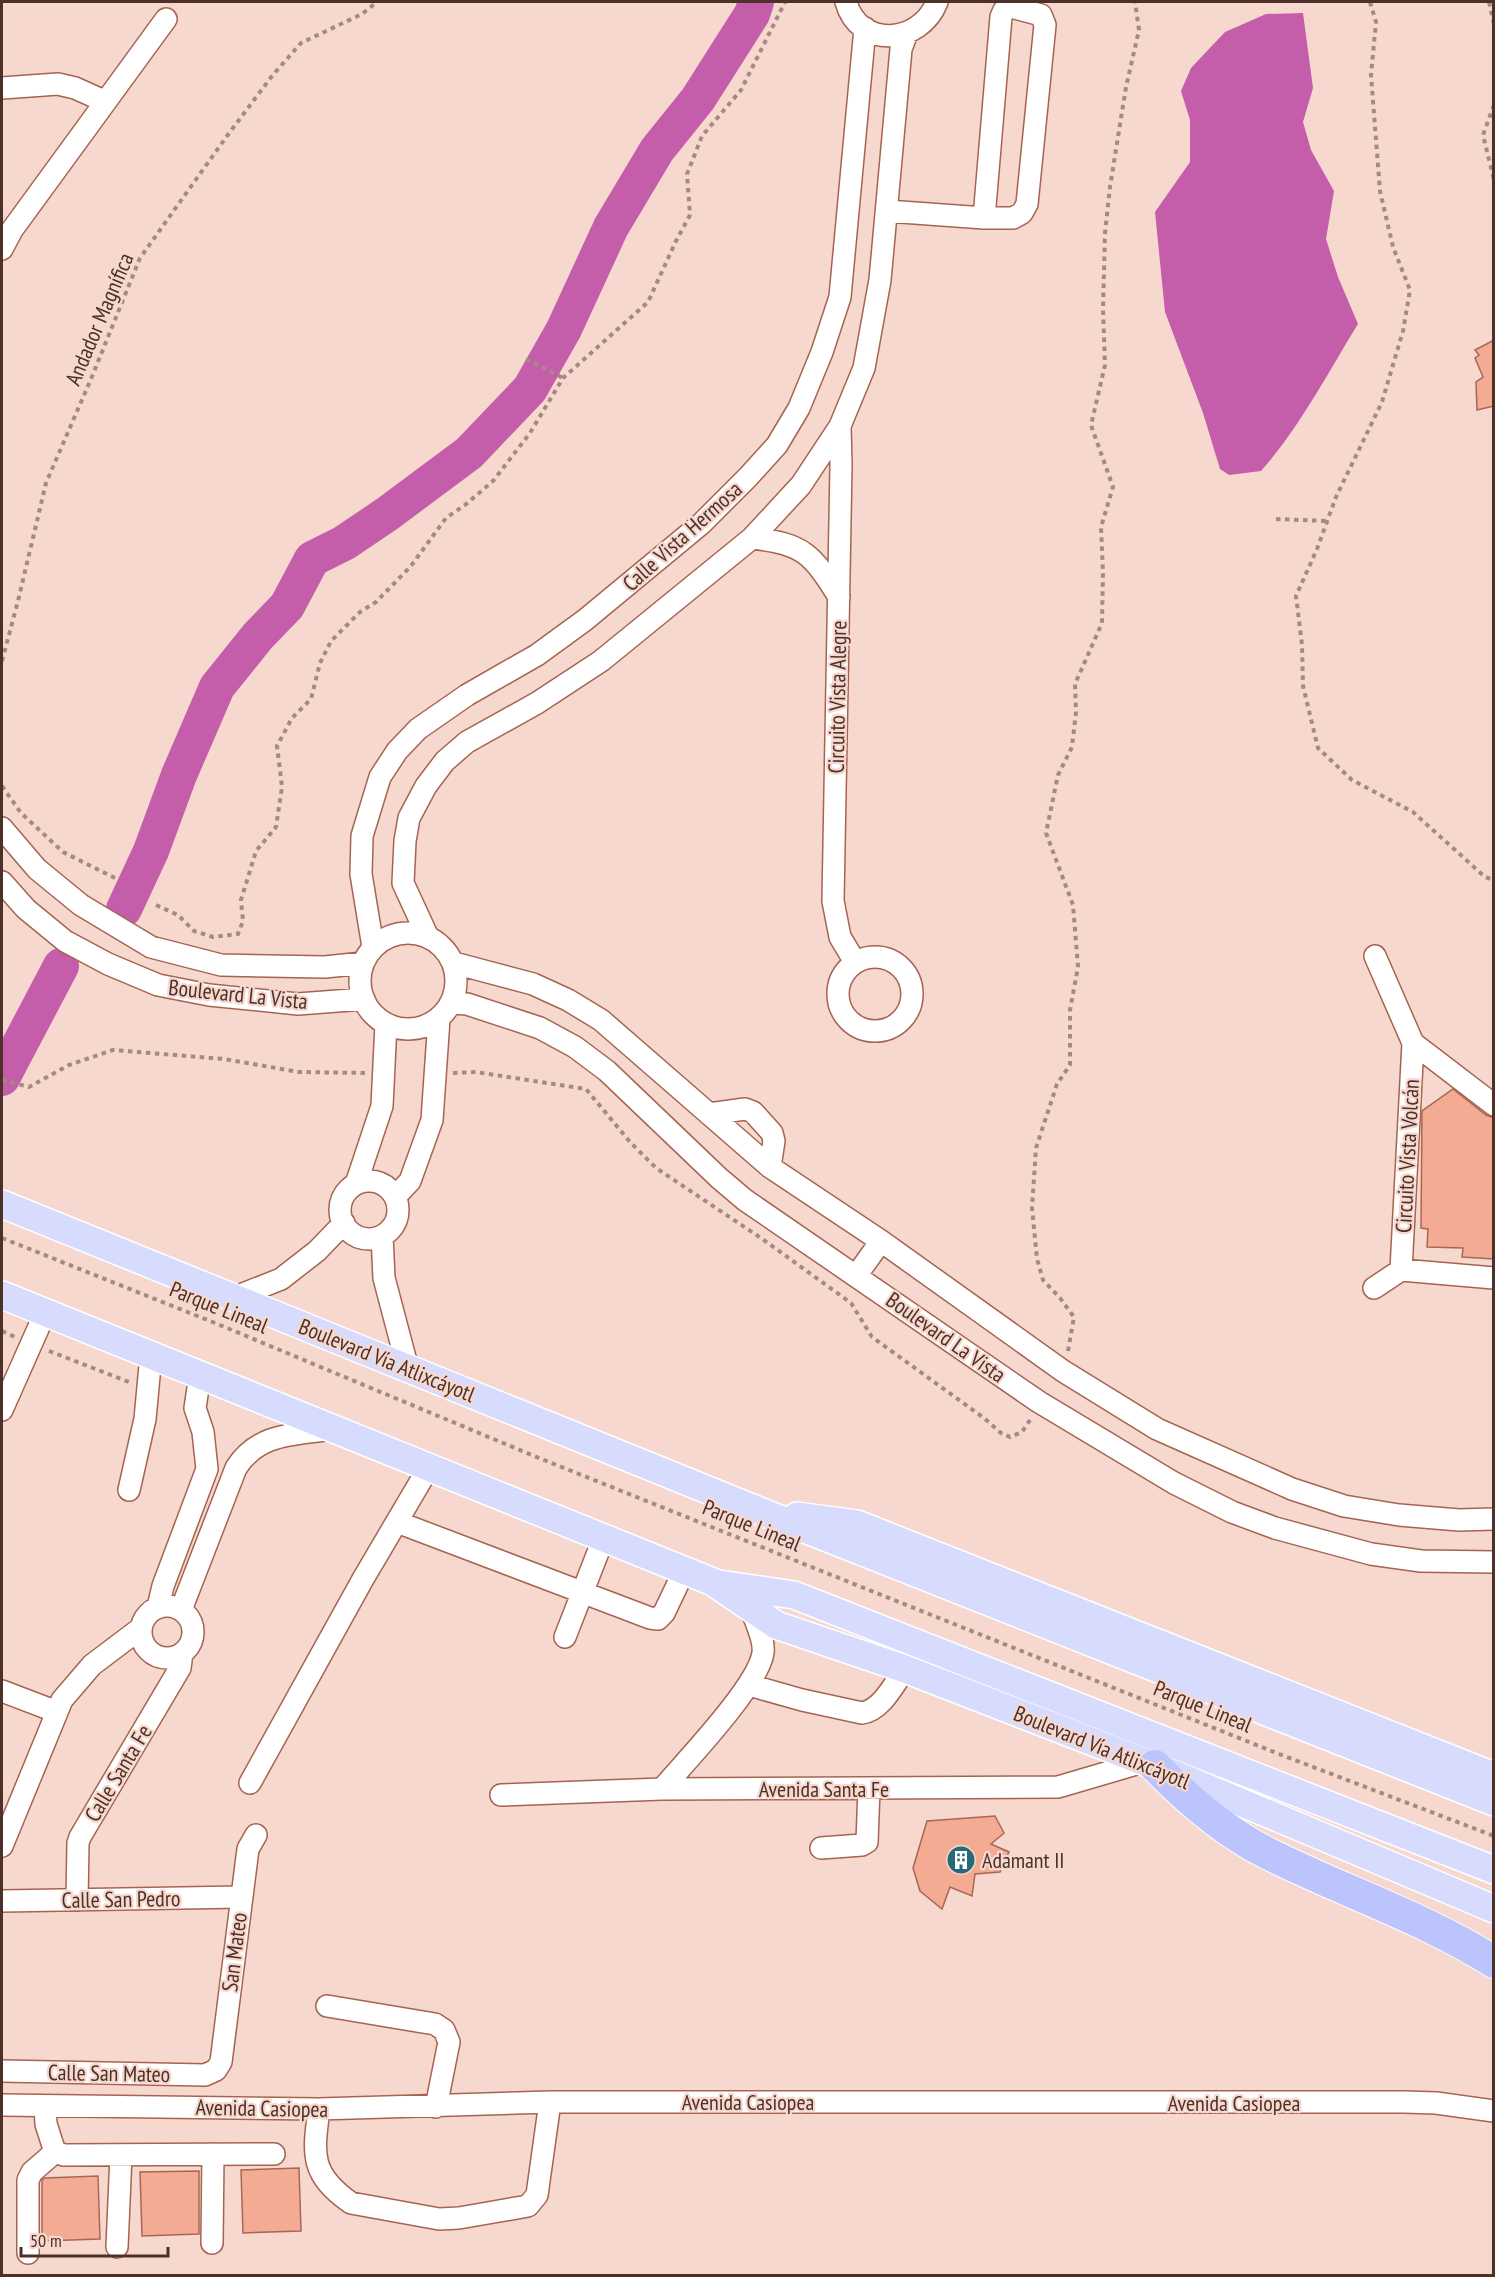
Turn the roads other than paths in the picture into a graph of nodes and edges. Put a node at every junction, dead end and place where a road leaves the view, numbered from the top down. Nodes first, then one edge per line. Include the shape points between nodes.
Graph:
1 (846, 2) edge
2 (937, 2) edge
3 (166, 19) dead end
4 (864, 28) junction
5 (907, 33) junction
6 (2, 88) edge
7 (104, 101) junction
8 (887, 211) junction
9 (984, 218) junction
10 (2, 249) edge
11 (840, 426) junction
12 (752, 538) junction
13 (839, 597) junction
14 (2, 828) edge
15 (2, 882) edge
16 (427, 935) junction
17 (368, 955) junction
18 (1375, 956) dead end
19 (855, 962) dead end
20 (454, 963) junction
21 (364, 999) junction
22 (445, 1011) junction
23 (386, 1024) junction
24 (1413, 1043) junction
25 (1494, 1105) edge
26 (709, 1114) junction
27 (770, 1167) junction
28 (356, 1184) junction
29 (395, 1197) junction
30 (2, 1204) edge
31 (344, 1223) junction
32 (382, 1236) junction
33 (881, 1241) junction
34 (1401, 1270) junction
35 (856, 1276) junction
36 (1494, 1278) edge
37 (1374, 1288) dead end
38 (2, 1295) edge
39 (233, 1298) junction
40 (45, 1313) junction
41 (151, 1355) junction
42 (408, 1369) junction
43 (200, 1375) junction
44 (2, 1410) edge
45 (333, 1429) junction
46 (429, 1467) junction
47 (129, 1490) dead end
48 (772, 1516) junction
49 (1494, 1519) edge
50 (397, 1522) junction
51 (604, 1537) junction
52 (1494, 1562) edge
53 (684, 1571) junction
54 (713, 1582) junction
55 (584, 1591) junction
56 (158, 1607) junction
57 (751, 1608) junction
58 (181, 1610) junction
59 (141, 1628) junction
60 (565, 1637) dead end
61 (182, 1653) junction
62 (905, 1669) junction
63 (749, 1685) junction
64 (2, 1691) edge
65 (57, 1712) junction
66 (1149, 1764) junction
67 (1494, 1776) edge
68 (250, 1783) dead end
69 (869, 1789) junction
70 (662, 1790) junction
71 (501, 1795) dead end
72 (1494, 1802) edge
73 (256, 1835) dead end
74 (2, 1846) edge
75 (821, 1848) dead end
76 (1494, 1870) edge
77 (241, 1897) junction
78 (77, 1900) junction
79 (2, 1901) edge
80 (1494, 1909) edge
81 (1494, 1962) edge
82 (327, 2006) dead end
83 (216, 2070) joint
84 (2, 2071) edge
85 (549, 2102) junction
86 (2, 2105) edge
87 (45, 2106) junction
88 (436, 2107) junction
89 (319, 2109) junction
90 (1494, 2111) edge
91 (55, 2152) junction
92 (213, 2154) junction
93 (274, 2154) dead end
94 (121, 2156) junction
95 (212, 2243) dead end
96 (117, 2247) dead end
97 (28, 2253) dead end

1 - 4 street via 849,12
2 - 5 street via 924,21
3 - 7 street
4 - 5 street via 881,36
4 - 17 street, Calle Vista Hermosa via 840,297 799,408 777,445 701,524 585,621 418,729 398,751 380,777 362,836
5 - 8 street, Calle Vista Hermosa via 901,49
6 - 7 street via 58,84
7 - 10 street
8 - 9 street
8 - 11 street, Calle Vista Hermosa via 880,280 864,368
9 - 9 street via 1013,218 1027,204 1045,25 1041,15 1011,7 1001,17
11 - 12 street, Calle Vista Hermosa via 801,485
11 - 13 street, Circuito Vista Alegre
12 - 13 street via 779,541 801,550 819,565
12 - 16 street, Calle Vista Hermosa via 601,661 537,703 466,742 445,761 409,818 405,841 403,883
13 - 19 street, Circuito Vista Alegre via 833,901 840,937
14 - 17 street, Boulevard La Vista via 37,869 81,905 151,947 220,965 324,967
15 - 21 street, Boulevard La Vista via 26,909 64,940 158,985 209,995 298,1004
16 - 17 street via 408,932 389,936
16 - 20 street via 443,946
17 - 21 street via 360,981
18 - 24 street, Circuito Vista Volcán
20 - 22 street via 457,984
20 - 26 street, Boulevard La Vista via 533,984 568,1000 601,1020
21 - 23 street via 373,1014
22 - 23 street via 423,1027 404,1029
22 - 29 street via 432,1120 410,1181
22 - 35 street, Boulevard La Vista via 467,1004 540,1028 575,1047 607,1071 745,1200
23 - 28 street via 382,1106
24 - 25 street, Circuito Vista Volcán
24 - 34 street, Circuito Vista Volcán
26 - 27 street, Boulevard La Vista
26 - 27 street via 745,1109 753,1112 772,1133
27 - 33 street, Boulevard La Vista
28 - 29 street via 378,1182
28 - 31 street via 341,1201
29 - 32 street via 397,1219
30 - 39 main road, Boulevard Vía Atlixcáyotl
31 - 32 street via 360,1237
31 - 39 street via 281,1279
32 - 42 street via 384,1278
33 - 35 street
33 - 49 street, Boulevard La Vista via 1114,1404 1218,1457 1292,1489 1344,1506 1399,1515
34 - 36 street
34 - 37 street
35 - 52 street, Boulevard La Vista via 1039,1402 1174,1483 1232,1512 1371,1554 1421,1561
38 - 40 main road, Boulevard Vía Atlixcáyotl
39 - 42 main road, Boulevard Vía Atlixcáyotl
40 - 41 main road, Boulevard Vía Atlixcáyotl
40 - 44 street
41 - 43 main road, Boulevard Vía Atlixcáyotl
41 - 47 street via 145,1419
42 - 48 main road, Boulevard Vía Atlixcáyotl
43 - 45 main road, Boulevard Vía Atlixcáyotl
43 - 56 street via 195,1408 203,1432 207,1469
45 - 46 main road, Boulevard Vía Atlixcáyotl
45 - 58 street via 273,1438 244,1456
46 - 50 street
46 - 51 main road, Boulevard Vía Atlixcáyotl
48 - 67 main road, Boulevard Vía Atlixcáyotl via 857,1524
48 - 72 main road, Boulevard Vía Atlixcáyotl
50 - 55 street
50 - 68 street
51 - 53 main road, Boulevard Vía Atlixcáyotl
51 - 55 street
53 - 54 main road, Boulevard Vía Atlixcáyotl
53 - 55 street via 658,1619
54 - 57 main road, Boulevard Vía Atlixcáyotl
54 - 76 main road, Boulevard Vía Atlixcáyotl via 794,1594
55 - 60 street
56 - 58 street
56 - 59 street via 144,1619
57 - 62 main road, Boulevard Vía Atlixcáyotl via 776,1625
57 - 63 street via 763,1654
58 - 61 street via 190,1619 193,1631
59 - 61 street via 148,1650 159,1657 171,1658
59 - 65 street via 82,1674
61 - 78 street, Calle Santa Fe via 180,1668 80,1837
62 - 63 street via 877,1707 862,1713
62 - 66 main road, Boulevard Vía Atlixcáyotl
63 - 70 street
64 - 65 street
65 - 74 street
66 - 69 street, Avenida Santa Fe via 1058,1786
66 - 80 main road, Boulevard Vía Atlixcáyotl
66 - 81 highway via 1212,1818 1266,1852 1447,1935
69 - 70 street, Avenida Santa Fe
69 - 75 street via 867,1842
70 - 71 street, Avenida Santa Fe
73 - 77 street, San Mateo via 248,1848
77 - 78 street, Calle San Pedro
77 - 83 street, San Mateo via 221,2062
78 - 79 street, Calle San Pedro
82 - 88 street via 435,2024 444,2030 449,2042
83 - 84 street, Calle San Mateo via 205,2075
85 - 88 street, Avenida Casiopea
85 - 89 street via 533,2202 459,2218 351,2204 339,2195 322,2177 314,2148
85 - 90 street, Avenida Casiopea via 1404,2102
86 - 87 street, Avenida Casiopea
87 - 89 street, Avenida Casiopea
87 - 91 street
88 - 89 street, Avenida Casiopea
91 - 94 street
91 - 97 street via 28,2180
92 - 93 street
92 - 94 street
92 - 95 street
94 - 96 street

